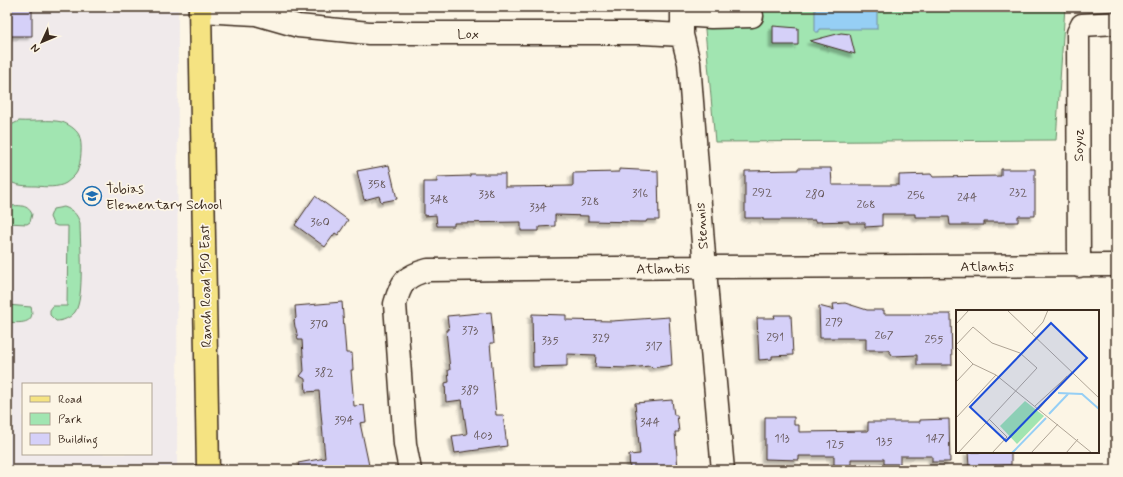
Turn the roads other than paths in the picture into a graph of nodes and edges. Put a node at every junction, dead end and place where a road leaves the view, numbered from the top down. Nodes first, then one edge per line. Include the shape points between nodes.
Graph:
1 (278, 7) edge
2 (200, 9) edge
3 (256, 14) junction
4 (752, 16) dead end
5 (682, 19) edge
6 (1116, 23) edge
7 (1116, 265) edge
8 (1079, 266) junction
9 (704, 267) junction
10 (208, 470) edge
11 (410, 470) edge
12 (723, 470) edge

1 - 3 street, Lox
2 - 3 street, Lox
2 - 10 main road, Ranch Road 150 East
3 - 5 street, Lox via 298,26 369,32 637,33
4 - 5 street, Lox
5 - 9 street, Stennis via 689,63
6 - 8 street, Soyuz via 1082,25 1078,33
7 - 8 street, Atlantis
8 - 9 street, Atlantis
9 - 11 street, Atlantis via 428,270 402,276 395,304 405,444
9 - 12 street, Stennis

